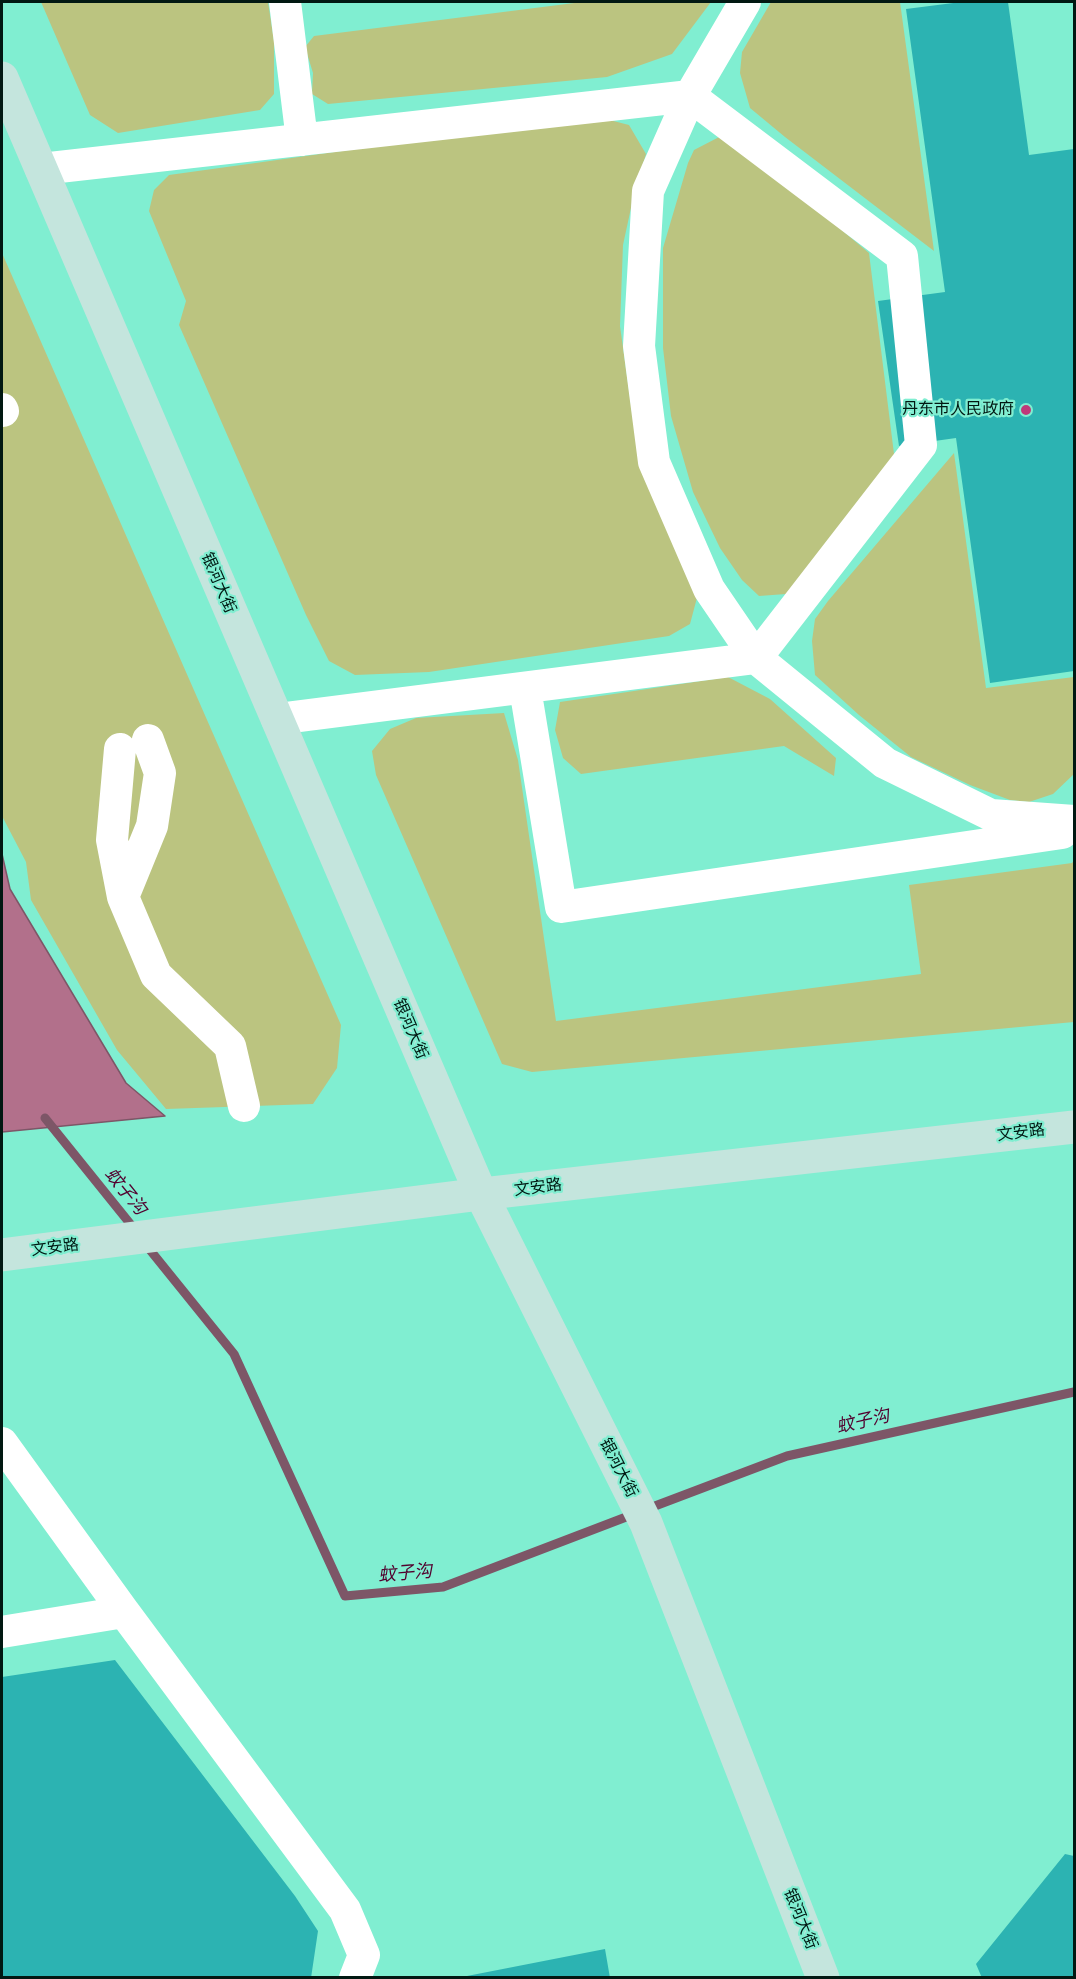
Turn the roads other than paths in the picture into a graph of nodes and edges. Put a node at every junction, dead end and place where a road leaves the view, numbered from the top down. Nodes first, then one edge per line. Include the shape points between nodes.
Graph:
1 (285, 2) edge
2 (745, 2) edge
3 (2, 78) edge
4 (690, 96) junction
5 (302, 140) junction
6 (41, 169) junction
7 (756, 658) junction
8 (525, 688) junction
9 (277, 719) junction
10 (1074, 821) edge
11 (1074, 832) edge
12 (123, 897) junction
13 (244, 1106) dead end
14 (1074, 1127) edge
15 (481, 1194) junction
16 (2, 1255) edge
17 (2, 1443) edge
18 (124, 1612) junction
19 (2, 1632) edge
20 (355, 1977) edge
21 (824, 1977) edge

1 - 5 street
2 - 4 street
3 - 6 main road, 银河大街
4 - 5 street
4 - 7 street via 648,191 639,346 654,462 709,589
4 - 7 street via 902,256 921,445
5 - 6 street
6 - 9 main road, 银河大街
7 - 8 street
7 - 10 street via 885,763 991,815
8 - 9 street
8 - 11 street via 561,907
9 - 15 main road, 银河大街
12 - 12 street via 152,825 160,773 134,744 112,840
12 - 13 street via 156,975 230,1046
14 - 15 main road, 文安路
15 - 16 main road, 文安路
15 - 21 main road, 银河大街 via 640,1512
17 - 18 street
18 - 19 street
18 - 20 street via 345,1910 364,1955

